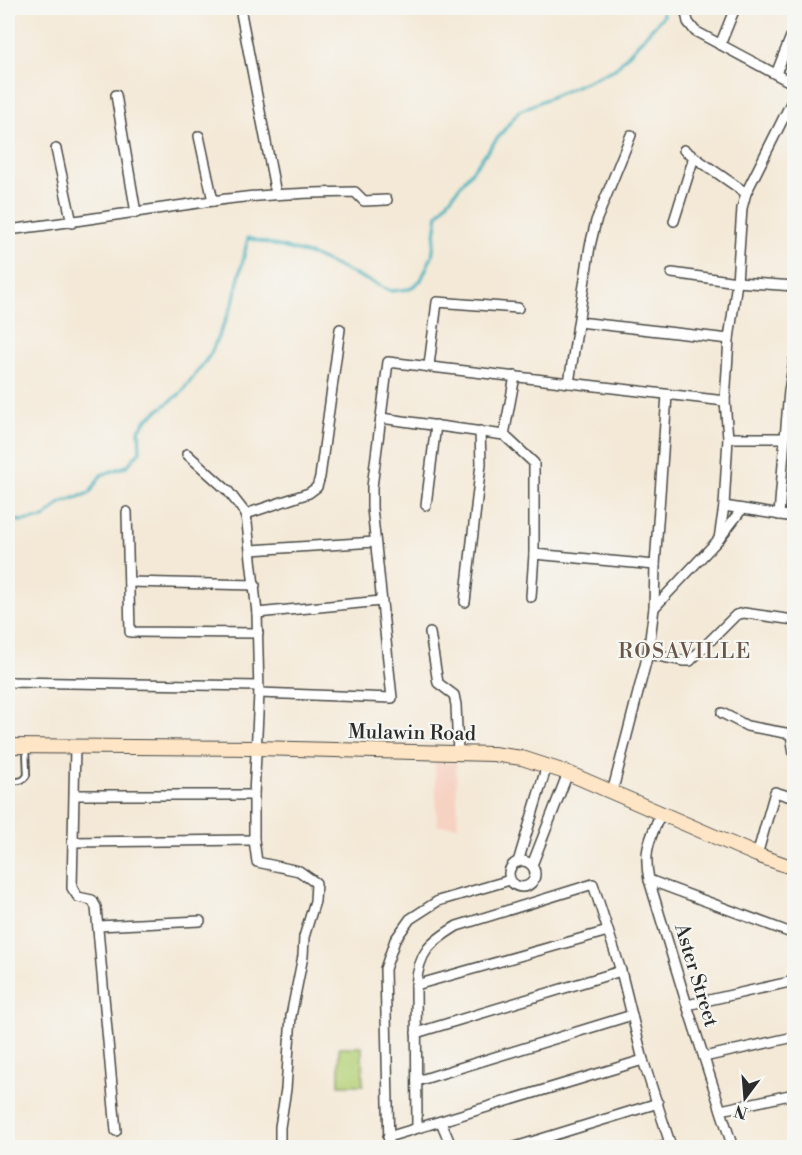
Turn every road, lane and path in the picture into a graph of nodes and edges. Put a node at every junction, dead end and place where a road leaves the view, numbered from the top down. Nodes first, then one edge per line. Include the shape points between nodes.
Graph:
1 (240, 8) edge
2 (685, 8) edge
3 (735, 8) edge
4 (795, 29) edge
5 (720, 45) junction
6 (776, 74) junction
7 (795, 84) edge
8 (116, 95) dead end
9 (795, 97) edge
10 (631, 135) dead end
11 (199, 136) dead end
12 (56, 149) dead end
13 (684, 150) dead end
14 (694, 157) junction
15 (746, 193) junction
16 (276, 194) junction
17 (387, 200) dead end
18 (213, 201) junction
19 (136, 213) junction
20 (674, 220) dead end
21 (72, 223) junction
22 (8, 230) edge
23 (672, 273) dead end
24 (737, 282) junction
25 (795, 286) edge
26 (518, 308) dead end
27 (579, 322) junction
28 (340, 328) dead end
29 (729, 339) junction
30 (795, 360) edge
31 (429, 365) junction
32 (515, 376) junction
33 (569, 383) junction
34 (667, 395) junction
35 (725, 401) junction
36 (381, 418) junction
37 (436, 425) junction
38 (480, 431) junction
39 (504, 435) junction
40 (728, 438) junction
41 (785, 438) junction
42 (187, 454) dead end
43 (426, 505) dead end
44 (724, 506) junction
45 (742, 509) junction
46 (127, 512) dead end
47 (246, 514) junction
48 (779, 515) junction
49 (795, 517) edge
50 (719, 539) junction
51 (375, 542) junction
52 (251, 550) junction
53 (534, 554) junction
54 (655, 565) junction
55 (129, 582) junction
56 (255, 585) junction
57 (531, 597) dead end
58 (381, 601) junction
59 (465, 602) dead end
60 (654, 608) junction
61 (257, 613) junction
62 (795, 620) edge
63 (258, 633) junction
64 (430, 633) dead end
65 (648, 654) junction
66 (8, 682) edge
67 (258, 690) junction
68 (722, 713) dead end
69 (793, 734) edge
70 (8, 746) edge
71 (26, 746) junction
72 (75, 747) junction
73 (256, 748) junction
74 (458, 753) junction
75 (795, 754) edge
76 (547, 765) junction
77 (568, 773) junction
78 (8, 781) edge
79 (612, 793) junction
80 (75, 795) junction
81 (254, 795) junction
82 (795, 798) edge
83 (661, 812) junction
84 (532, 813) junction
85 (550, 819) junction
86 (254, 840) junction
87 (72, 842) junction
88 (757, 855) junction
89 (518, 862) junction
90 (532, 865) junction
91 (795, 868) edge
92 (510, 880) junction
93 (649, 880) junction
94 (200, 921) dead end
95 (98, 926) junction
96 (608, 931) junction
97 (795, 934) edge
98 (621, 971) junction
99 (795, 981) edge
100 (416, 985) junction
101 (687, 1005) junction
102 (632, 1016) junction
103 (416, 1033) junction
104 (795, 1037) edge
105 (704, 1057) junction
106 (643, 1060) junction
107 (417, 1080) junction
108 (795, 1094) edge
109 (658, 1103) junction
110 (721, 1110) junction
111 (441, 1122) junction
112 (417, 1128) junction
113 (116, 1131) dead end
114 (388, 1137) junction
115 (280, 1148) edge
116 (389, 1148) edge
117 (452, 1148) edge
118 (512, 1148) edge
119 (656, 1148) edge
120 (733, 1148) edge

1 - 16 street
2 - 5 street via 695,31
3 - 5 street
4 - 6 street
5 - 6 street
6 - 7 street
8 - 19 street
9 - 15 street
10 - 27 street via 596,221
11 - 18 street
12 - 21 street
13 - 14 street
14 - 15 street
14 - 20 street
15 - 24 street
16 - 17 street via 355,192 364,201
16 - 18 street
18 - 19 street
19 - 21 street
21 - 22 street
23 - 24 street
24 - 25 street
24 - 29 street
26 - 31 street via 437,302
27 - 29 street
27 - 33 street
28 - 47 street via 317,487
29 - 35 street
30 - 41 street
31 - 32 street
31 - 36 street via 388,362
32 - 33 street
32 - 39 street
33 - 34 street
34 - 35 street
34 - 54 street
35 - 40 street
36 - 37 street
36 - 51 street via 372,487
37 - 38 street
37 - 43 street
38 - 39 street
38 - 59 street via 481,465
39 - 53 street via 534,462
40 - 41 street
40 - 44 street
41 - 48 street
42 - 47 street via 228,491
44 - 45 street
44 - 50 street
45 - 48 street
45 - 50 street
46 - 55 street
47 - 52 street
48 - 49 street
50 - 60 street
51 - 52 street
51 - 58 street
52 - 56 street
53 - 54 street
53 - 57 street
54 - 60 street
55 - 56 street
55 - 63 street via 130,632
56 - 61 street
58 - 61 street
58 - 67 street via 392,698
60 - 65 street
61 - 63 street
62 - 65 street via 744,613 736,615 690,661
63 - 67 street
64 - 74 street via 438,683 454,695
65 - 79 street
66 - 67 street
67 - 73 street
68 - 69 street via 747,726
69 - 75 street
70 - 71 main road, Mulawin Road
71 - 72 main road, Mulawin Road
71 - 78 lane via 27,775 21,781
72 - 73 main road, Mulawin Road
72 - 80 street
73 - 74 main road, Mulawin Road
73 - 81 street
74 - 76 main road, Mulawin Road via 493,754
76 - 77 main road, Mulawin Road
76 - 84 street
77 - 79 main road, Mulawin Road
77 - 85 street
79 - 83 main road, Mulawin Road
80 - 81 street
80 - 87 street
81 - 86 street
82 - 88 street via 775,792
83 - 88 main road, Mulawin Road
83 - 93 street, Aster Street via 647,848
84 - 85 street
84 - 89 street
85 - 90 street
86 - 87 street
86 - 115 street via 257,862 299,871 316,883 291,1016
87 - 95 street via 72,888 78,897 92,900
88 - 91 main road, Mulawin Road
89 - 90 street
89 - 92 street via 509,869
90 - 92 street via 535,876 529,885 518,887
92 - 114 street via 438,901 410,919 395,940 385,969
93 - 97 street
93 - 101 street, Aster Street
94 - 95 street
95 - 113 street
96 - 98 street
96 - 100 street
96 - 100 street via 593,884 457,926 438,937 425,952 418,965
98 - 102 street
98 - 103 street
99 - 101 street
100 - 103 street
101 - 105 street, Aster Street
102 - 106 street
102 - 107 street
103 - 107 street
104 - 105 street
105 - 110 street, Aster Street
106 - 109 street
106 - 111 street
107 - 112 street
108 - 110 street
109 - 118 street
109 - 119 street via 670,1143
110 - 120 street, Aster Street
111 - 112 street
111 - 117 street
112 - 114 street
114 - 116 street

